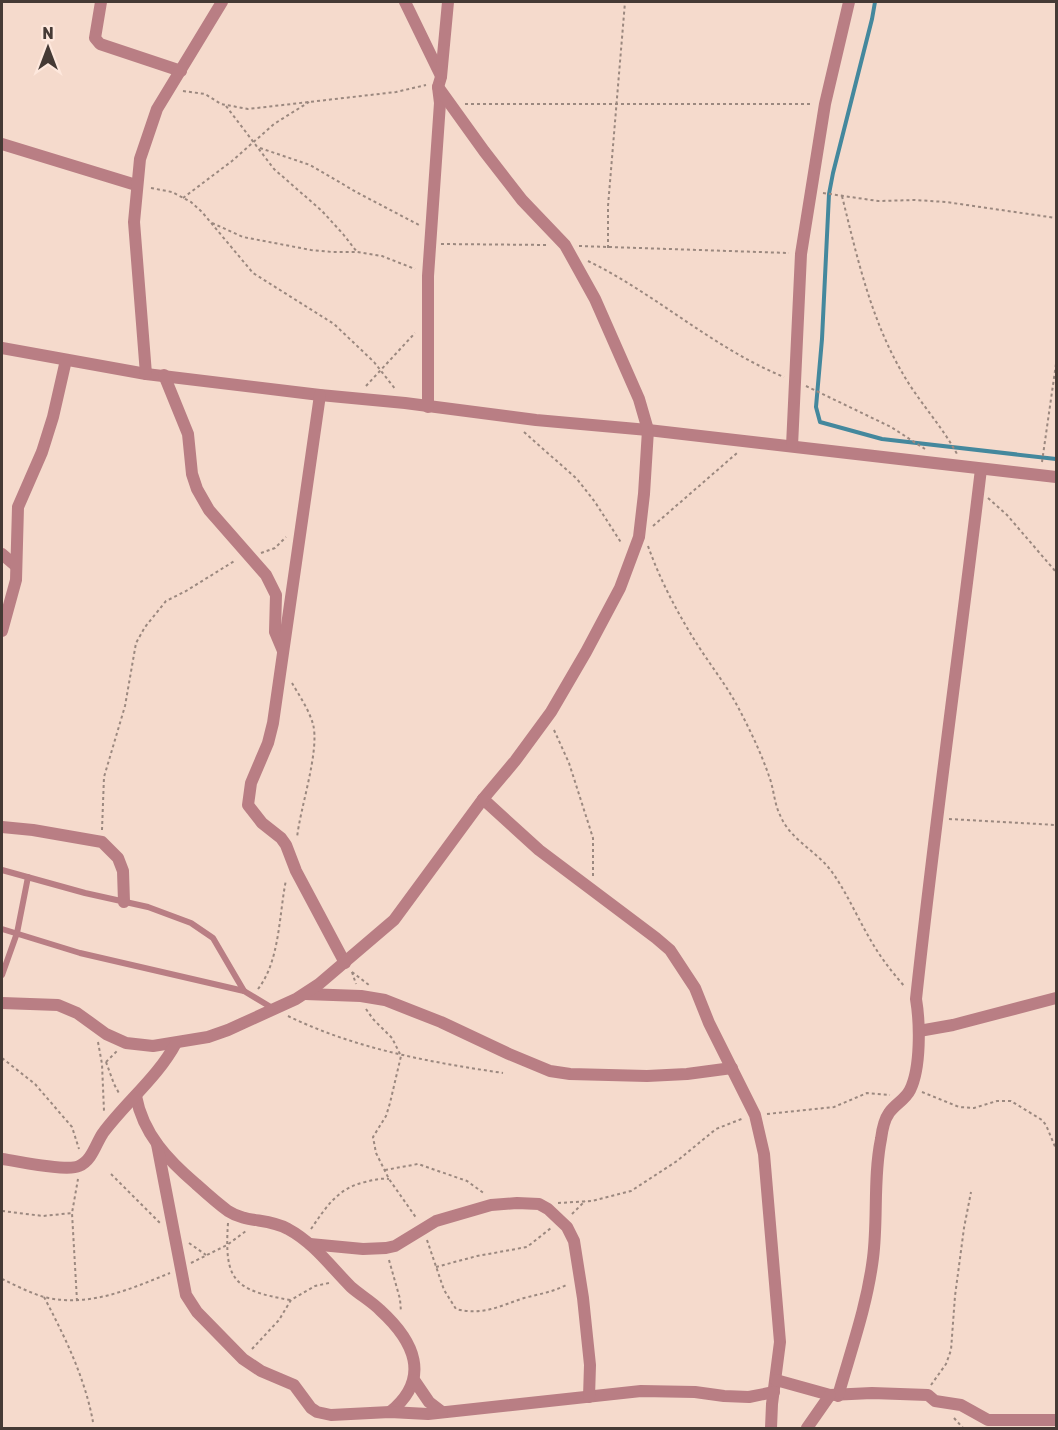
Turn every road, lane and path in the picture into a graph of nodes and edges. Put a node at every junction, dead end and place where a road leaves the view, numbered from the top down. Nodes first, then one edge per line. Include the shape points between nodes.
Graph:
1 (101, 2) edge
2 (222, 2) edge
3 (405, 2) edge
4 (448, 2) edge
5 (625, 2) edge
6 (849, 2) edge
7 (181, 71) junction
8 (440, 80) junction
9 (168, 90) junction
10 (310, 101) junction
11 (449, 104) junction
12 (616, 104) junction
13 (825, 104) junction
14 (226, 106) junction
15 (255, 141) junction
16 (2, 144) edge
17 (260, 148) junction
18 (136, 185) junction
19 (811, 191) junction
20 (842, 196) junction
21 (183, 198) junction
22 (1056, 218) edge
23 (210, 222) junction
24 (432, 238) junction
25 (608, 248) junction
26 (567, 249) junction
27 (357, 252) junction
28 (801, 254) junction
29 (428, 276) junction
30 (428, 317) junction
31 (2, 348) edge
32 (66, 360) junction
33 (1056, 364) edge
34 (382, 370) junction
35 (146, 374) junction
36 (164, 375) junction
37 (796, 382) junction
38 (320, 395) junction
39 (356, 399) junction
40 (405, 403) junction
41 (428, 407) junction
42 (506, 416) junction
43 (648, 430) junction
44 (751, 442) junction
45 (792, 446) junction
46 (926, 449) dead end
47 (964, 466) junction
48 (981, 469) junction
49 (1040, 476) junction
50 (1056, 477) edge
51 (978, 492) junction
52 (641, 536) junction
53 (286, 537) dead end
54 (2, 554) edge
55 (249, 554) junction
56 (631, 559) junction
57 (16, 566) junction
58 (1056, 572) edge
59 (2, 631) edge
60 (284, 653) junction
61 (292, 683) dead end
62 (547, 716) junction
63 (483, 799) junction
64 (937, 818) junction
65 (1056, 825) edge
66 (2, 827) edge
67 (102, 842) junction
68 (297, 843) dead end
69 (291, 856) junction
70 (2, 870) edge
71 (28, 877) junction
72 (594, 891) junction
73 (124, 902) junction
74 (2, 929) edge
75 (17, 933) junction
76 (345, 963) junction
77 (2, 975) edge
78 (244, 991) junction
79 (305, 994) junction
80 (254, 995) junction
81 (361, 996) junction
82 (1056, 998) edge
83 (916, 999) junction
84 (2, 1003) edge
85 (275, 1009) junction
86 (90, 1024) junction
87 (919, 1031) junction
88 (126, 1043) junction
89 (176, 1043) junction
90 (401, 1056) junction
91 (2, 1058) edge
92 (106, 1062) junction
93 (102, 1064) junction
94 (732, 1068) junction
95 (503, 1074) dead end
96 (908, 1093) junction
97 (132, 1101) junction
98 (754, 1115) junction
99 (104, 1132) junction
100 (157, 1144) junction
101 (1056, 1149) edge
102 (2, 1159) edge
103 (82, 1165) junction
104 (385, 1170) junction
105 (111, 1174) dead end
106 (389, 1179) junction
107 (971, 1192) dead end
108 (585, 1201) junction
109 (502, 1203) junction
110 (539, 1204) junction
111 (2, 1211) edge
112 (229, 1211) junction
113 (72, 1213) junction
114 (260, 1222) junction
115 (563, 1223) junction
116 (423, 1227) junction
117 (172, 1231) junction
118 (307, 1241) junction
119 (189, 1243) dead end
120 (227, 1245) junction
121 (386, 1248) junction
122 (206, 1255) junction
123 (436, 1267) junction
124 (180, 1269) junction
125 (342, 1276) junction
126 (579, 1276) junction
127 (2, 1279) edge
128 (44, 1297) junction
129 (291, 1300) junction
130 (77, 1301) junction
131 (404, 1336) junction
132 (243, 1359) junction
133 (414, 1380) junction
134 (775, 1386) junction
135 (834, 1395) junction
136 (924, 1395) junction
137 (589, 1397) junction
138 (390, 1412) junction
139 (442, 1412) junction
140 (1056, 1420) edge
141 (93, 1422) dead end
142 (771, 1428) edge
143 (807, 1428) edge

1 - 7 street via 95,38 100,45
2 - 7 street
3 - 8 street
4 - 8 street
5 - 12 path
6 - 13 street
7 - 9 street
8 - 10 path via 414,89
8 - 11 street
8 - 24 street
9 - 14 path via 205,94
9 - 18 street via 145,138
10 - 14 path via 248,109
10 - 15 path
11 - 12 path
11 - 26 street via 522,200
12 - 13 path
12 - 25 path
13 - 19 street
14 - 15 path
15 - 17 path
15 - 21 path
16 - 18 street
17 - 24 path via 310,165
17 - 27 path via 274,169 322,211
18 - 21 path
18 - 35 street via 135,251
19 - 20 path
19 - 28 street
20 - 22 path via 946,202
20 - 47 path via 885,339 903,375
21 - 23 path
23 - 27 path via 243,237 310,250
23 - 34 path via 253,273 334,324
24 - 26 path
24 - 29 street
25 - 26 path
25 - 28 path
26 - 37 path via 746,359
26 - 43 street via 627,370
27 - 29 path via 407,264
28 - 37 street
29 - 30 street
30 - 34 path
30 - 41 street
31 - 32 street
32 - 35 street
32 - 57 street via 42,452 18,507
33 - 49 path
34 - 39 path
34 - 40 path
35 - 36 street
36 - 38 street
36 - 55 street via 188,434 197,489
37 - 45 street
37 - 46 path via 891,427
38 - 39 street
38 - 60 street
39 - 40 street
40 - 41 street
41 - 42 street
42 - 43 street
42 - 56 path via 577,479
43 - 44 street
43 - 52 street
44 - 45 street
44 - 52 path
45 - 47 street
47 - 48 street
48 - 49 street
48 - 51 street
49 - 50 street
51 - 58 path via 1007,514
51 - 64 street
52 - 56 street
52 - 83 path via 697,644 740,711 770,778 780,817 832,872 888,968
53 - 55 path via 275,548
54 - 57 street
55 - 60 street via 276,595 274,632
55 - 67 path via 166,601 136,643 125,706 104,777
56 - 62 street via 586,652
57 - 59 street via 13,595
60 - 69 street via 268,743 247,798 250,810 281,838
61 - 68 path via 313,723 314,735
62 - 63 street
62 - 72 path via 569,763 593,838
63 - 72 street via 539,850
63 - 76 street via 394,920
64 - 65 path
64 - 83 street
66 - 67 street
67 - 73 street via 118,858 123,871
69 - 76 street
69 - 80 path via 274,956
70 - 71 lane
71 - 73 lane
71 - 75 lane
72 - 94 street via 670,950 695,988
73 - 78 lane via 173,915 203,930 220,948
74 - 75 lane
75 - 77 lane
75 - 78 lane via 80,953
76 - 79 street
76 - 81 path
78 - 80 lane
79 - 81 street
79 - 85 street
80 - 85 lane
81 - 90 path via 369,1014 393,1038
81 - 94 street via 413,1011 550,1071 647,1076
82 - 87 street
83 - 87 street
84 - 86 street via 58,1005
85 - 89 street via 208,1037
85 - 90 path via 334,1035
86 - 88 street
86 - 93 path
87 - 96 street
88 - 89 street
88 - 92 path
89 - 97 street
90 - 95 path
90 - 104 path via 386,1116 374,1137 376,1154
91 - 103 path via 36,1084 72,1127
92 - 93 path
92 - 97 path via 114,1084
93 - 99 path
94 - 98 street
96 - 98 path via 873,1092 834,1107
96 - 101 path via 959,1107 1011,1101 1042,1120
96 - 135 street via 889,1113 880,1140 868,1288 863,1315
97 - 99 street
97 - 100 street
98 - 108 path via 716,1129 631,1191
98 - 134 street via 764,1154 780,1342
99 - 103 street
100 - 112 street via 177,1168
100 - 117 street
102 - 103 street via 67,1168
103 - 113 path
104 - 106 path
104 - 109 path via 418,1164 467,1181
105 - 117 path
106 - 116 path
106 - 118 path via 359,1183 343,1190 326,1207
107 - 136 path via 951,1350
108 - 110 path
108 - 115 path
109 - 110 street
109 - 116 street
110 - 115 street
111 - 113 path via 43,1216
112 - 114 street
112 - 120 path
113 - 130 path
114 - 118 street via 285,1227
114 - 120 path
115 - 123 path via 550,1228 527,1247
115 - 126 street via 574,1241
116 - 121 street
116 - 123 path
117 - 124 street
118 - 121 street via 363,1249
118 - 125 street
119 - 122 path
120 - 122 path
120 - 129 path via 233,1276 243,1287
121 - 131 path via 400,1299
122 - 124 path
123 - 126 path via 456,1308 478,1312 549,1293
124 - 130 path via 119,1294
124 - 132 street via 186,1295 197,1312
125 - 129 path
125 - 131 street
126 - 137 street via 590,1365
127 - 128 path
128 - 130 path
128 - 141 path via 79,1369
129 - 132 path via 279,1320
131 - 133 street via 415,1363
132 - 138 street via 294,1385 317,1412
133 - 138 street via 408,1394
133 - 139 street via 429,1402
134 - 135 street
134 - 137 street via 749,1397 641,1391
134 - 142 street
135 - 136 street
135 - 143 street
136 - 140 street via 961,1405 988,1420
137 - 139 street
138 - 139 street

